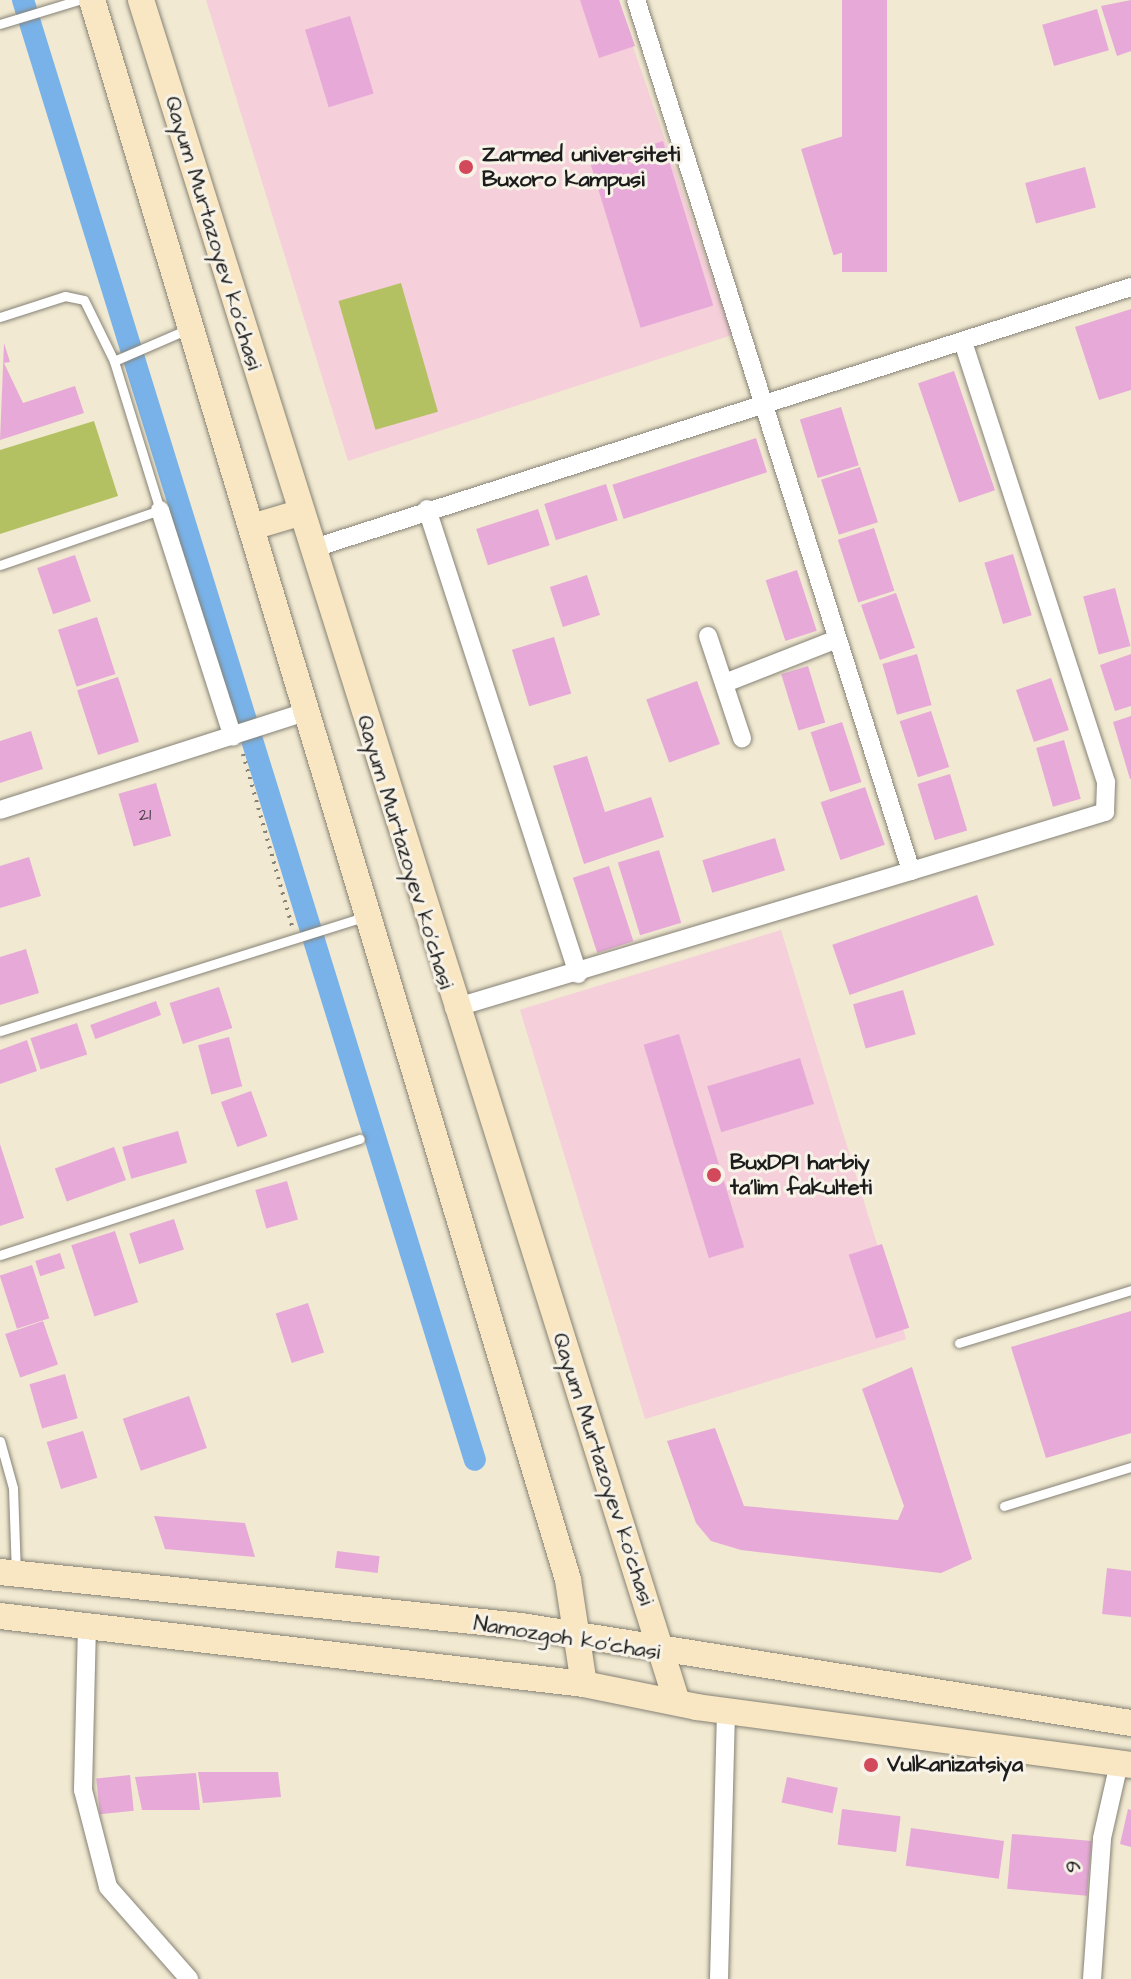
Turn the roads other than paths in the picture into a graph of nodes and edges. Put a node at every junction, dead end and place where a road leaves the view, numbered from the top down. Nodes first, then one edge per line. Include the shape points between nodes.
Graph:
1 (141, 0) edge
2 (636, 0) edge
3 (81, 1) edge
4 (0, 24) edge
5 (1131, 287) edge
6 (0, 317) edge
7 (193, 328) junction
8 (963, 342) junction
9 (114, 361) junction
10 (765, 404) junction
11 (427, 509) junction
12 (160, 510) junction
13 (299, 513) junction
14 (252, 527) junction
15 (311, 549) junction
16 (0, 565) edge
17 (708, 636) dead end
18 (835, 640) junction
19 (725, 683) junction
20 (308, 711) junction
21 (237, 735) junction
22 (742, 738) dead end
23 (0, 810) edge
24 (911, 871) junction
25 (370, 915) junction
26 (578, 974) junction
27 (454, 1008) junction
28 (0, 1031) edge
29 (360, 1139) dead end
30 (0, 1255) edge
31 (1131, 1290) edge
32 (959, 1343) dead end
33 (0, 1441) edge
34 (1131, 1467) edge
35 (1004, 1506) dead end
36 (8, 1573) edge
37 (0, 1616) edge
38 (87, 1625) junction
39 (576, 1637) junction
40 (663, 1653) junction
41 (584, 1684) junction
42 (677, 1702) junction
43 (726, 1711) junction
44 (1131, 1723) edge
45 (1125, 1764) edge
46 (189, 1979) edge
47 (719, 1979) edge
48 (1092, 1979) edge

1 - 13 street, Qayum Murtazoyev ko'chasi
2 - 10 street
3 - 4 lane
3 - 7 street
5 - 8 street
6 - 9 lane via 65,296 84,300
7 - 9 lane via 146,343
7 - 14 street
8 - 10 street
8 - 24 street via 1106,782 1105,812
9 - 12 lane
10 - 11 street
10 - 18 street
11 - 15 street
11 - 26 street
12 - 16 lane
12 - 21 street
13 - 14 street
13 - 15 street, Qayum Murtazoyev ko'chasi
14 - 20 street
15 - 27 street, Qayum Murtazoyev ko'chasi
17 - 19 street
18 - 19 street
18 - 24 street
19 - 22 street
20 - 21 street
20 - 25 street
21 - 23 street
24 - 26 street
25 - 28 lane
25 - 39 street via 568,1580
26 - 27 street
27 - 40 street, Qayum Murtazoyev ko'chasi
29 - 30 lane
31 - 32 lane
33 - 36 lane via 13,1488
34 - 35 lane
36 - 39 street, Namozgoh ko'chasi
37 - 38 street, Namozgoh ko'chasi
38 - 41 street, Namozgoh ko'chasi
38 - 46 street via 83,1790 108,1887
39 - 40 street, Namozgoh ko'chasi
39 - 41 street
40 - 42 street, Qayum Murtazoyev ko'chasi
40 - 44 street, Namozgoh ko'chasi
41 - 42 street, Namozgoh ko'chasi
42 - 43 street, Namozgoh ko'chasi
43 - 45 street, Namozgoh ko'chasi
43 - 47 street
45 - 48 street, 9 via 1100,1853

